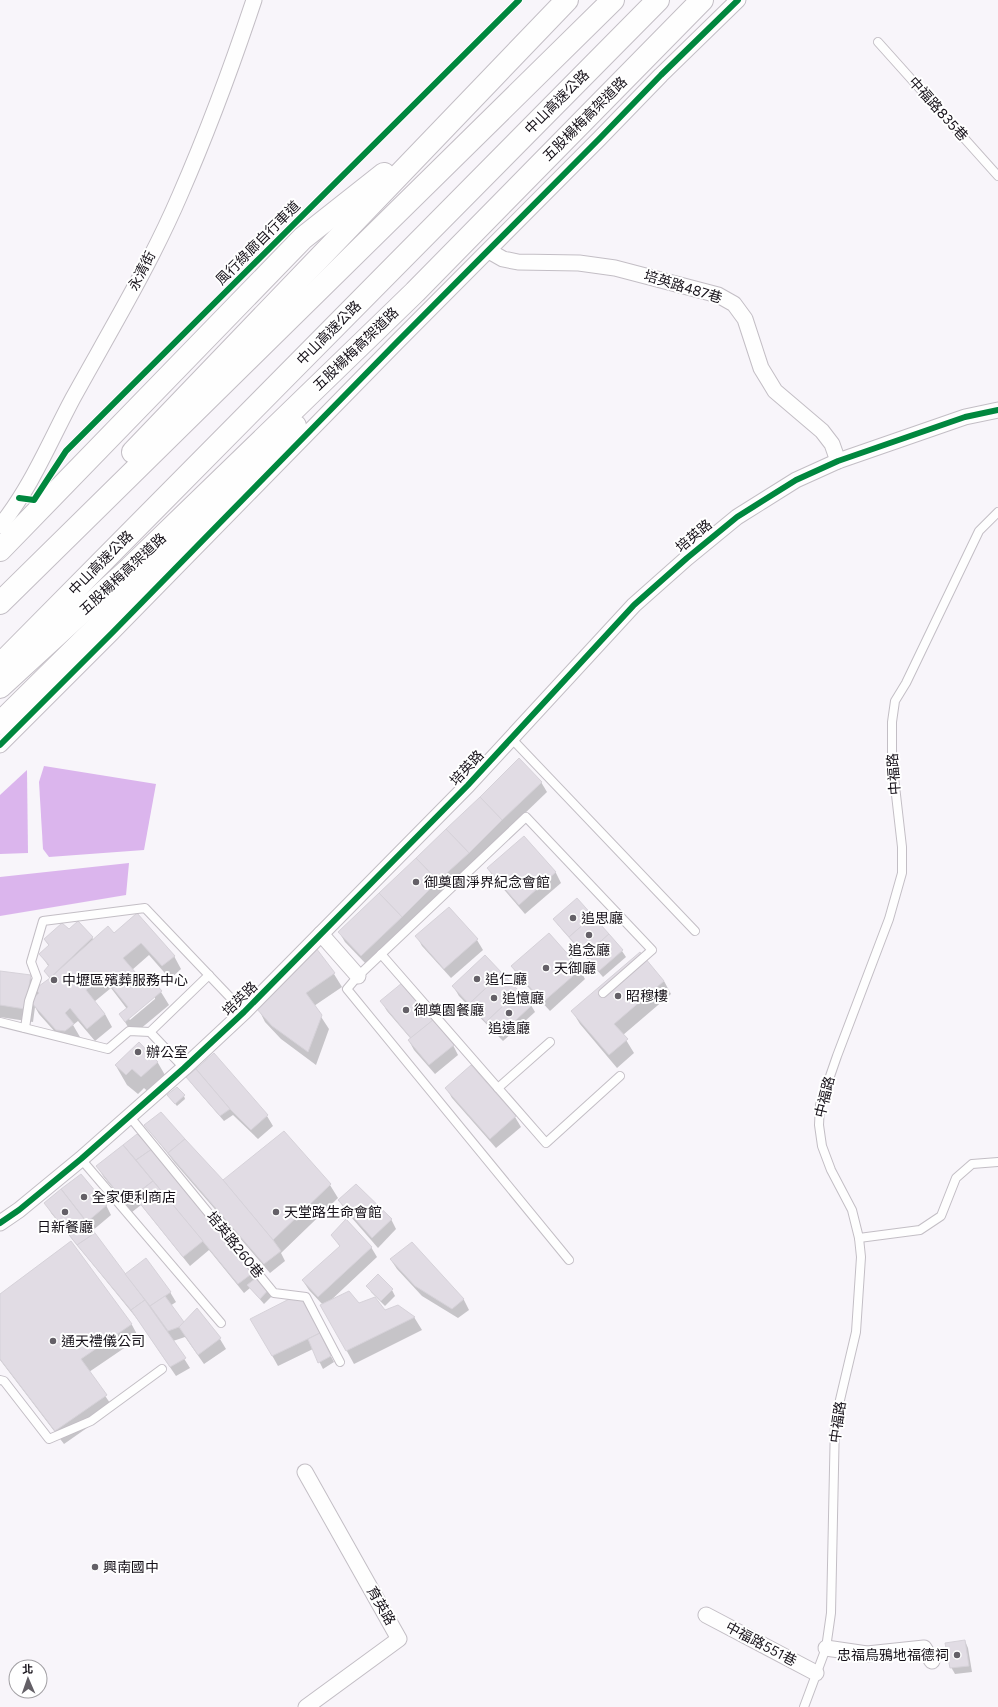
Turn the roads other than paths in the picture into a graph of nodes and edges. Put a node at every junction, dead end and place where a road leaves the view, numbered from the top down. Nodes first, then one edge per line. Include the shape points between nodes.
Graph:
1 (254, 0) edge
2 (567, 0) edge
3 (613, 0) edge
4 (658, 0) edge
5 (702, 0) edge
6 (738, 0) edge
7 (878, 42) dead end
8 (446, 126) junction
9 (998, 176) edge
10 (489, 251) junction
11 (415, 292) junction
12 (998, 410) edge
13 (838, 461) junction
14 (998, 512) edge
15 (0, 526) edge
16 (0, 550) edge
17 (0, 591) edge
18 (0, 603) edge
19 (0, 665) edge
20 (0, 687) edge
21 (0, 723) edge
22 (511, 738) junction
23 (0, 745) edge
24 (695, 931) dead end
25 (321, 934) junction
26 (381, 954) junction
27 (209, 975) junction
28 (358, 976) junction
29 (603, 993) dead end
30 (244, 1012) junction
31 (0, 1022) edge
32 (25, 1028) junction
33 (150, 1032) junction
34 (550, 1042) dead end
35 (184, 1068) junction
36 (620, 1076) dead end
37 (498, 1088) junction
38 (130, 1116) junction
39 (81, 1159) junction
40 (998, 1162) edge
41 (0, 1223) edge
42 (859, 1238) junction
43 (569, 1260) dead end
44 (220, 1323) dead end
45 (340, 1362) dead end
46 (162, 1369) dead end
47 (0, 1380) edge
48 (305, 1472) dead end
49 (706, 1615) dead end
50 (826, 1648) junction
51 (932, 1661) dead end
52 (816, 1673) junction
53 (306, 1707) edge
54 (804, 1707) edge

1 - 15 street, 永清街 via 232,65 180,196 139,278 36,468
2 - 8 highway
3 - 18 highway
4 - 19 highway, 中山高速公路
5 - 11 highway, 五股楊梅高架道路
6 - 10 street
7 - 9 lane, 中福路835巷
8 - 16 highway via 303,238
8 - 17 highway
10 - 13 street, 培英路487巷 via 503,259 518,262 579,263 615,268 718,295 734,304 745,319 761,368 775,391 822,431 832,444
10 - 23 street
11 - 20 highway, 五股楊梅高架道路 via 130,568
11 - 21 highway via 250,476
12 - 13 street, 培英路 via 965,417
13 - 22 street, 培英路 via 796,480 737,517 687,558 634,605
14 - 42 lane, 中福路 via 979,531 895,701 892,760 902,847 902,873 889,919 820,1105 822,1146 831,1170 852,1210
22 - 24 lane
22 - 25 street, 培英路
25 - 28 street
25 - 30 street, 培英路
26 - 28 lane
26 - 29 lane via 526,817 652,950
26 - 37 lane
27 - 30 lane
27 - 32 lane via 145,908 43,921 31,962 37,978 29,1001
27 - 33 lane
28 - 43 lane via 346,989
30 - 35 street, 培英路
31 - 32 lane
32 - 33 lane via 108,1050 129,1031
33 - 35 lane
34 - 37 lane
35 - 38 street, 培英路
36 - 37 lane via 546,1143
38 - 39 street, 培英路
38 - 45 lane, 培英路260巷 via 274,1293 306,1298
39 - 41 street, 培英路
39 - 44 lane
40 - 42 lane via 972,1164 956,1178 941,1216 920,1230
42 - 50 lane, 中福路 via 861,1257 856,1332 836,1421 831,1613
46 - 47 lane via 91,1421 49,1439 4,1381
48 - 53 street, 育英路 via 399,1638
49 - 52 street, 中福路551巷
50 - 51 street via 867,1654 924,1648
50 - 52 lane, 中福路
52 - 54 lane, 中福路

